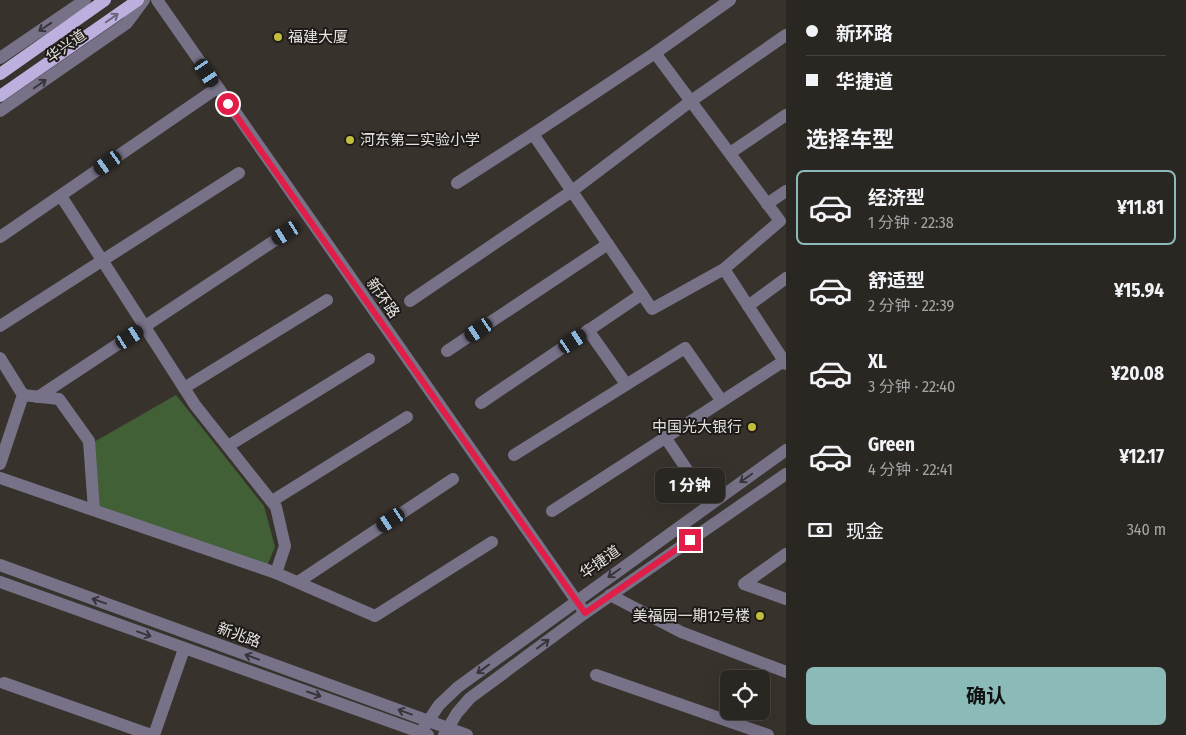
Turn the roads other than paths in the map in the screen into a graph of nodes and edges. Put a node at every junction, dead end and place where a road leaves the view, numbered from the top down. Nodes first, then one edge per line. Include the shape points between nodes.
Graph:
1 (85, 0) edge
2 (105, 0) edge
3 (138, 0) edge
4 (144, 0) edge
5 (157, 0) edge
6 (730, 0) edge
7 (786, 34) edge
8 (655, 53) junction
9 (0, 58) edge
10 (0, 74) edge
11 (217, 88) junction
12 (0, 96) edge
13 (691, 101) junction
14 (0, 111) edge
15 (786, 115) edge
16 (533, 134) junction
17 (730, 153) junction
18 (239, 173) dead end
19 (457, 183) dead end
20 (572, 191) junction
21 (786, 192) edge
22 (61, 196) junction
23 (767, 204) junction
24 (286, 233) dead end
25 (0, 237) edge
26 (608, 244) junction
27 (102, 260) junction
28 (724, 269) junction
29 (786, 278) edge
30 (642, 294) junction
31 (327, 300) dead end
32 (410, 301) dead end
33 (748, 306) junction
34 (0, 326) edge
35 (145, 327) junction
36 (588, 330) junction
37 (447, 351) dead end
38 (0, 358) edge
39 (369, 359) dead end
40 (785, 362) edge
41 (626, 384) junction
42 (184, 388) junction
43 (23, 395) junction
44 (38, 397) junction
45 (720, 400) junction
46 (481, 403) dead end
47 (407, 417) dead end
48 (665, 437) junction
49 (228, 446) junction
50 (786, 450) edge
51 (514, 455) dead end
52 (0, 464) edge
53 (786, 474) edge
54 (0, 478) edge
55 (453, 479) dead end
56 (272, 501) junction
57 (710, 504) junction
58 (94, 510) junction
59 (552, 511) dead end
60 (492, 542) dead end
61 (786, 554) edge
62 (0, 565) edge
63 (276, 573) junction
64 (0, 582) edge
65 (298, 582) junction
66 (610, 595) junction
67 (786, 599) edge
68 (574, 601) junction
69 (585, 613) junction
70 (184, 649) junction
71 (786, 672) edge
72 (596, 675) dead end
73 (4, 683) dead end
74 (426, 729) edge
75 (402, 730) edge
76 (446, 731) edge
77 (761, 734) edge
78 (153, 735) edge
79 (467, 735) edge

1 -> 9 street
2 - 10 main road, 华兴道
12 -> 3 main road, 华兴道
14 -> 4 street, 华兴道 via 127,23
5 - 11 street, 新环路
6 - 8 street
7 - 13 street
8 - 13 street
8 - 16 street
11 - 22 street
11 - 68 street, 新环路
13 - 17 street
13 - 20 street
15 - 17 street
16 - 19 street
16 - 20 street
17 - 23 street
18 - 27 street
20 - 26 street
20 - 32 street
21 - 23 street
22 - 25 street
22 - 27 street
23 - 28 street via 780,221
24 - 35 street
26 - 30 street
26 - 37 street
27 - 34 street
27 - 35 street
28 - 30 street via 652,308
28 - 33 street
29 - 33 street
30 - 36 street
31 - 42 street
33 - 40 street
35 - 42 street
35 - 44 street
36 - 41 street
36 - 46 street
38 - 43 street
39 - 49 street
40 - 45 street
41 - 45 street via 685,348
41 - 51 street
42 - 49 street
43 - 44 street
43 - 52 street
44 - 58 street via 59,399 89,441
45 - 48 street
47 - 56 street
48 - 57 street
48 - 59 street
49 - 56 street
50 -> 57 street, 华捷道
53 - 66 street
54 - 58 street
55 - 65 street
56 - 63 street via 285,546
57 -> 68 street, 华捷道
58 - 63 street
60 - 65 street via 376,616
61 - 67 street via 744,584
74 -> 62 street, 新兆路
63 - 65 street
64 -> 70 street, 新兆路
66 - 69 street
66 - 71 street via 681,632
68 - 69 street, 新环路
68 -> 74 street, 华捷道 via 458,687 439,705
76 -> 69 street via 470,698
70 -> 75 street, 新兆路
70 - 78 street
72 - 77 street
73 - 78 street
74 - 75 street, 新兆路
74 - 76 street, 新兆路
76 - 79 street, 新兆路

